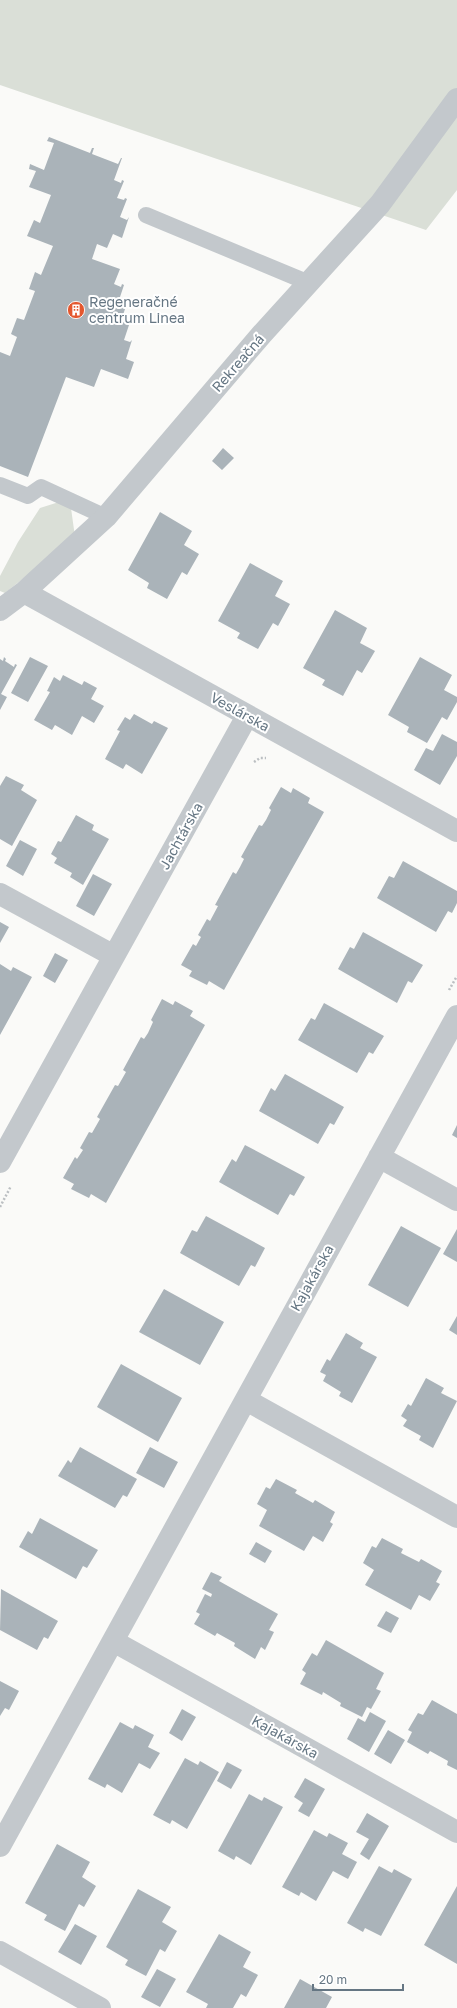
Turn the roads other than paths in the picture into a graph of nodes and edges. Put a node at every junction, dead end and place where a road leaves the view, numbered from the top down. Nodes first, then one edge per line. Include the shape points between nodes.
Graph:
1 (457, 98) edge
2 (146, 215) dead end
3 (309, 283) junction
4 (0, 485) edge
5 (106, 516) junction
6 (24, 592) junction
7 (0, 610) edge
8 (247, 716) junction
9 (457, 831) edge
10 (0, 894) edge
11 (114, 956) junction
12 (457, 1016) edge
13 (379, 1157) junction
14 (0, 1162) edge
15 (457, 1200) edge
16 (246, 1400) junction
17 (457, 1517) edge
18 (113, 1642) junction
19 (457, 1832) edge
20 (0, 1846) edge
21 (0, 1952) edge
22 (100, 2008) edge

1 - 3 street, Rekreačná via 380,204
2 - 3 lane
3 - 5 street, Rekreačná
4 - 5 lane via 28,496 41,487
5 - 6 street, Rekreačná
6 - 7 street, Rekreačná
6 - 8 street, Veslárska
8 - 9 street, Veslárska
8 - 11 street, Jachtárska
10 - 11 street
11 - 14 street, Jachtárska
12 - 13 street, Kajakárska
13 - 15 street
13 - 16 street, Kajakárska
16 - 17 street
16 - 18 street, Kajakárska
18 - 19 street, Kajakárska
18 - 20 street, Kajakárska
21 - 22 street

